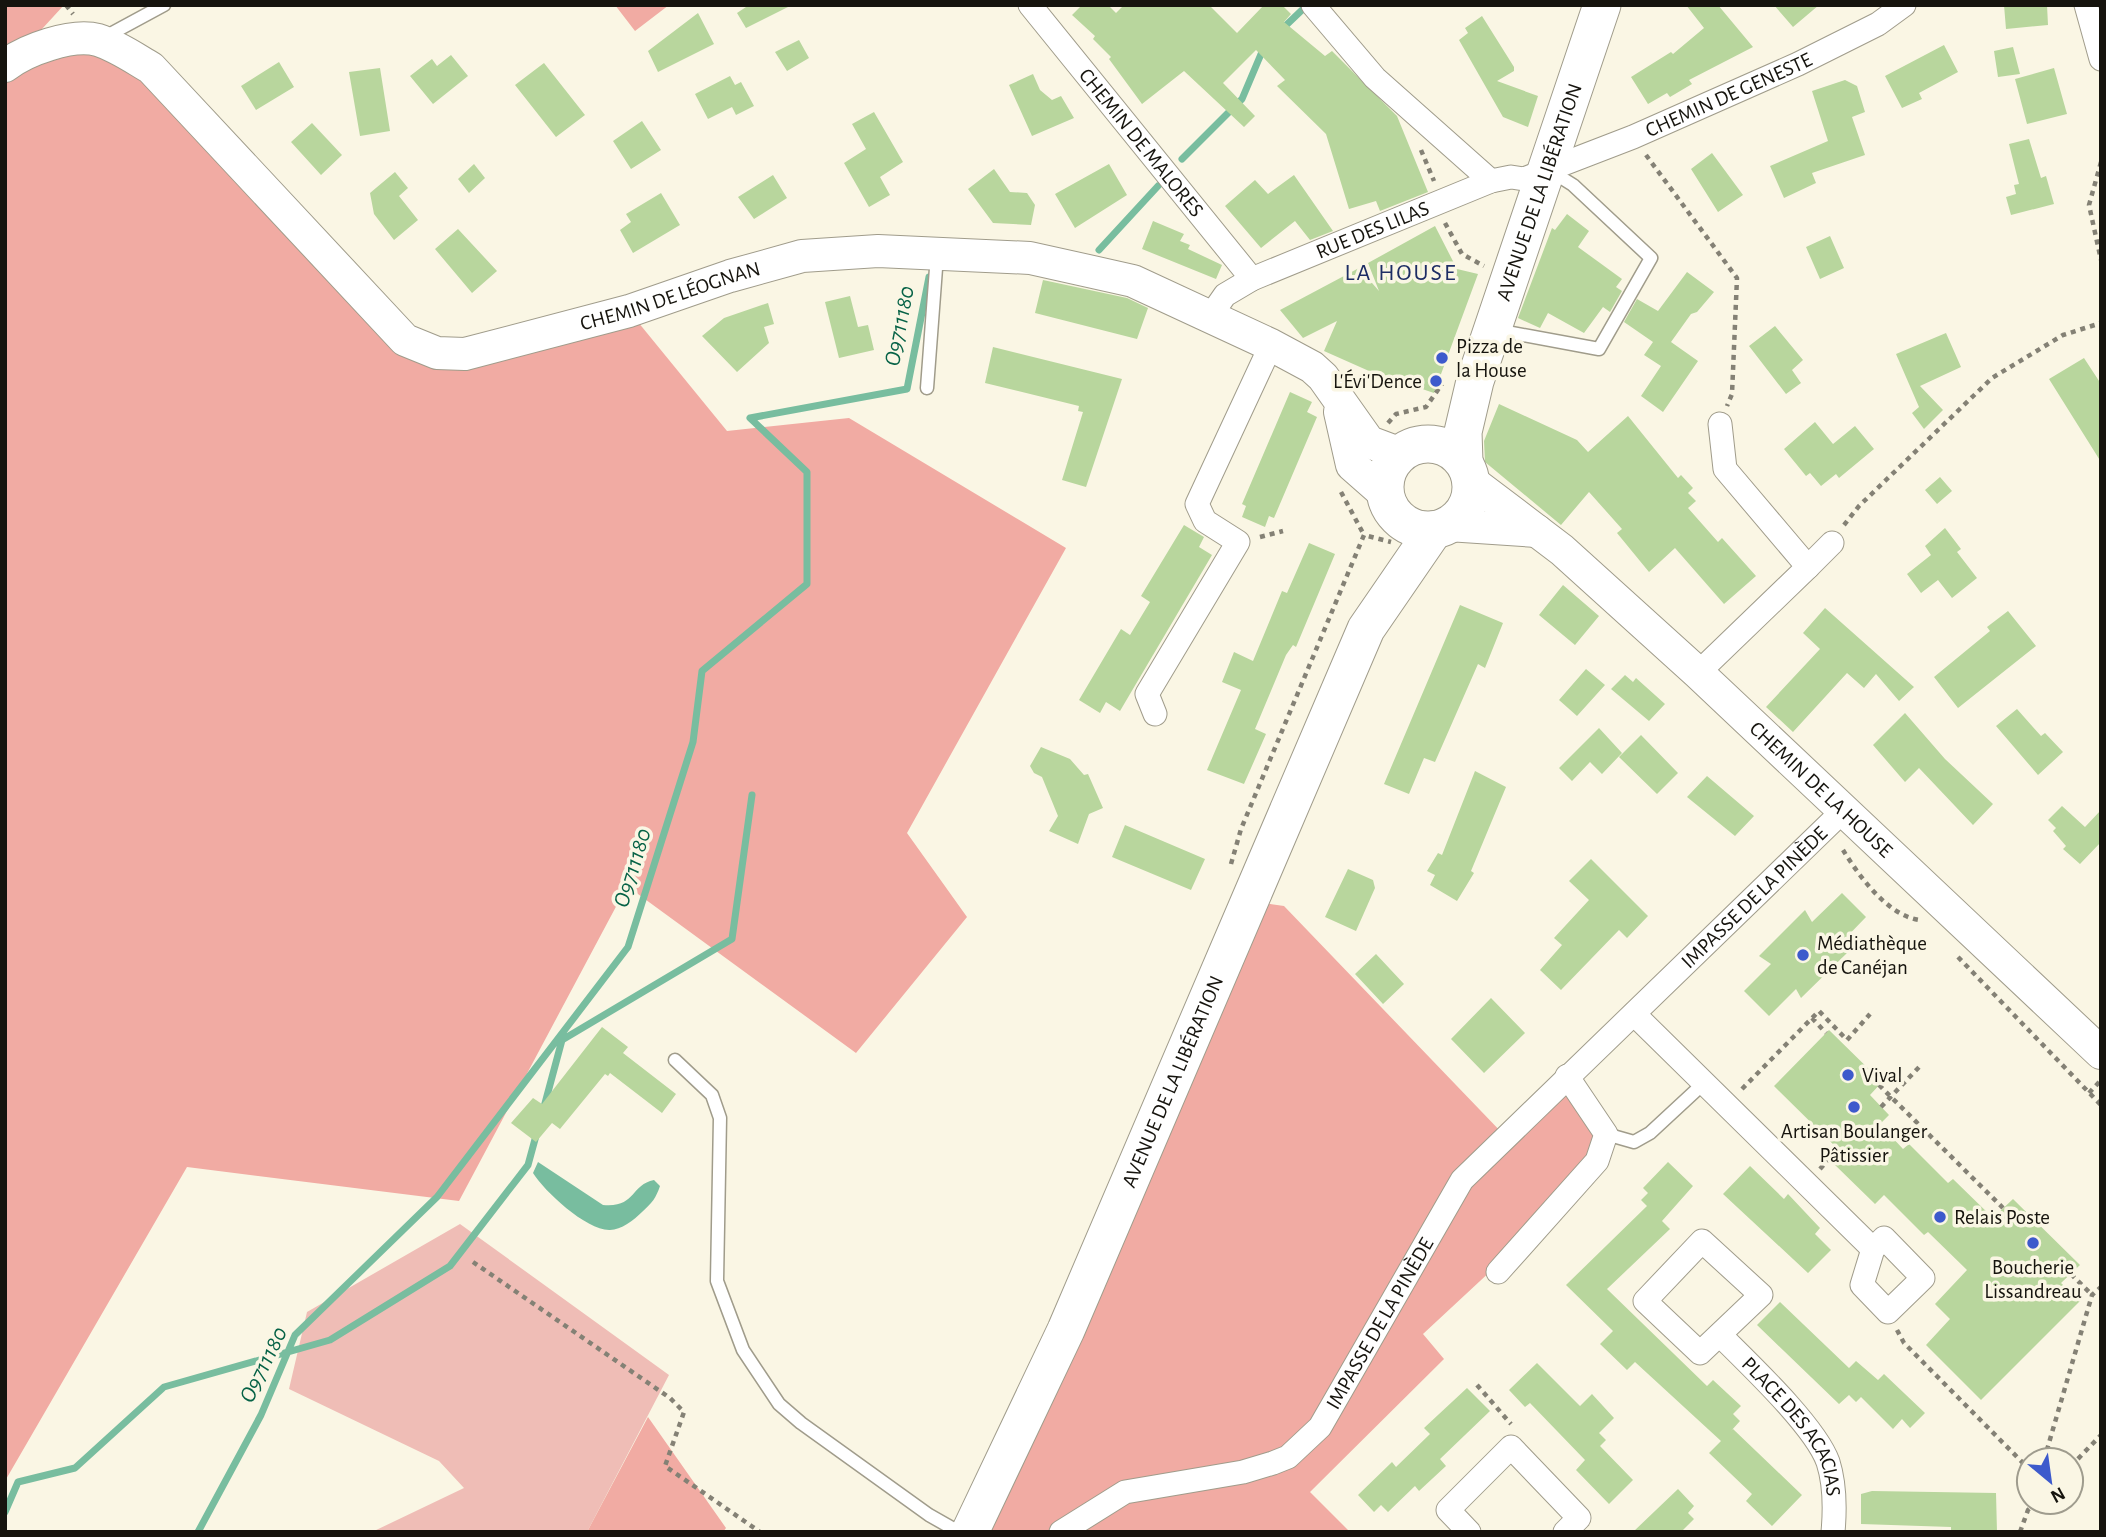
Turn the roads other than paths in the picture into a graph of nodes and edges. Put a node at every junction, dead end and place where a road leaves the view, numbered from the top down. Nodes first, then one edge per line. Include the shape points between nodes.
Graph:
1 (164, 5) edge
2 (1030, 5) edge
3 (1313, 5) edge
4 (1602, 5) edge
5 (1904, 5) edge
6 (2086, 5) edge
7 (97, 40) junction
8 (2101, 60) edge
9 (5, 66) edge
10 (1546, 168) junction
11 (1491, 181) junction
12 (937, 252) junction
13 (1252, 279) junction
14 (1211, 315) junction
15 (1492, 330) junction
16 (1270, 345) junction
17 (1475, 381) junction
18 (927, 388) dead end
19 (1337, 397) junction
20 (1720, 424) road end
21 (1413, 449) junction
22 (1467, 471) junction
23 (1392, 519) junction
24 (1441, 527) junction
25 (1538, 531) junction
26 (1832, 543) road end
27 (1808, 567) junction
28 (1366, 629) junction
29 (1699, 673) junction
30 (1155, 714) dead end
31 (1834, 819) junction
32 (1634, 1014) junction
33 (2101, 1053) edge
34 (675, 1059) dead end
35 (1567, 1076) junction
36 (1704, 1083) junction
37 (1606, 1134) junction
38 (1873, 1249) junction
39 (1498, 1272) dead end
40 (1720, 1335) junction
41 (959, 1532) edge
42 (970, 1532) edge
43 (1061, 1532) edge
44 (1469, 1532) edge
45 (1565, 1532) edge
46 (1833, 1532) edge

1 - 7 lane, CHEMIN DE LÉOGNAN
2 - 13 street, CHEMIN DE MALORES
3 - 11 street via 1375,78
4 - 10 main road, AVENUE DE LA LIBÉRATION
5 - 10 street, CHEMIN DE GENESTE via 1878,24 1798,64 1633,137
6 - 8 street
7 - 9 street, CHEMIN DE LÉOGNAN via 52,44 19,55
7 - 12 street, CHEMIN DE LÉOGNAN via 151,68 405,340 437,353 464,354 629,311 772,262 878,251
10 - 11 street, RUE DES LILAS via 1524,179
10 - 15 main road, AVENUE DE LA LIBÉRATION
10 - 15 lane via 1573,184 1651,258 1599,349
11 - 13 street, RUE DES LILAS
12 - 14 street, CHEMIN DE LÉOGNAN via 1061,263 1133,281
12 - 18 lane
13 - 14 street, RUE DES LILAS via 1225,295
14 - 16 street, CHEMIN DE LÉOGNAN
15 - 17 main road, AVENUE DE LA LIBÉRATION
16 - 19 street, CHEMIN DE LÉOGNAN via 1312,367
16 - 30 street via 1198,504 1205,521 1238,542 1147,694
17 - 21 main road, AVENUE DE LA LIBÉRATION
17 - 22 main road, AVENUE DE LA LIBÉRATION via 1463,432
19 - 21 street, CHEMIN DE LÉOGNAN via 1369,442
19 - 23 street, CHEMIN DE LÉOGNAN via 1352,465
20 - 27 street via 1725,469
21 - 22 main road via 1440,445 1453,451
21 - 23 main road via 1389,468
22 - 24 main road via 1469,502 1457,519
22 - 25 street, CHEMIN DE LA HOUSE
23 - 24 main road via 1410,526
23 - 28 main road, AVENUE DE LA LIBÉRATION
24 - 25 street
24 - 28 main road, AVENUE DE LA LIBÉRATION
25 - 29 street, CHEMIN DE LA HOUSE
26 - 27 street
27 - 29 street
28 - 42 main road, AVENUE DE LA LIBÉRATION via 1062,1341
29 - 31 street, CHEMIN DE LA HOUSE
31 - 32 street, IMPASSE DE LA PINÈDE
31 - 33 street, CHEMIN DE LA HOUSE
32 - 35 street, IMPASSE DE LA PINÈDE
32 - 36 street
34 - 41 lane via 712,1095 720,1118 717,1281 743,1350 779,1404 801,1423
35 - 37 street
35 - 43 street, IMPASSE DE LA PINÈDE via 1462,1180 1320,1427 1306,1441 1288,1457 1243,1472 1125,1492
36 - 37 lane via 1634,1142
36 - 38 street
37 - 39 street via 1597,1161
38 - 38 street via 1884,1238 1923,1278 1888,1312 1862,1285
40 - 40 street, PLACE DES ACACIAS via 1761,1295 1702,1241 1645,1301 1700,1353
40 - 46 street, PLACE DES ACACIAS via 1817,1441 1828,1462
44 - 45 street via 1448,1510 1511,1447 1579,1518

